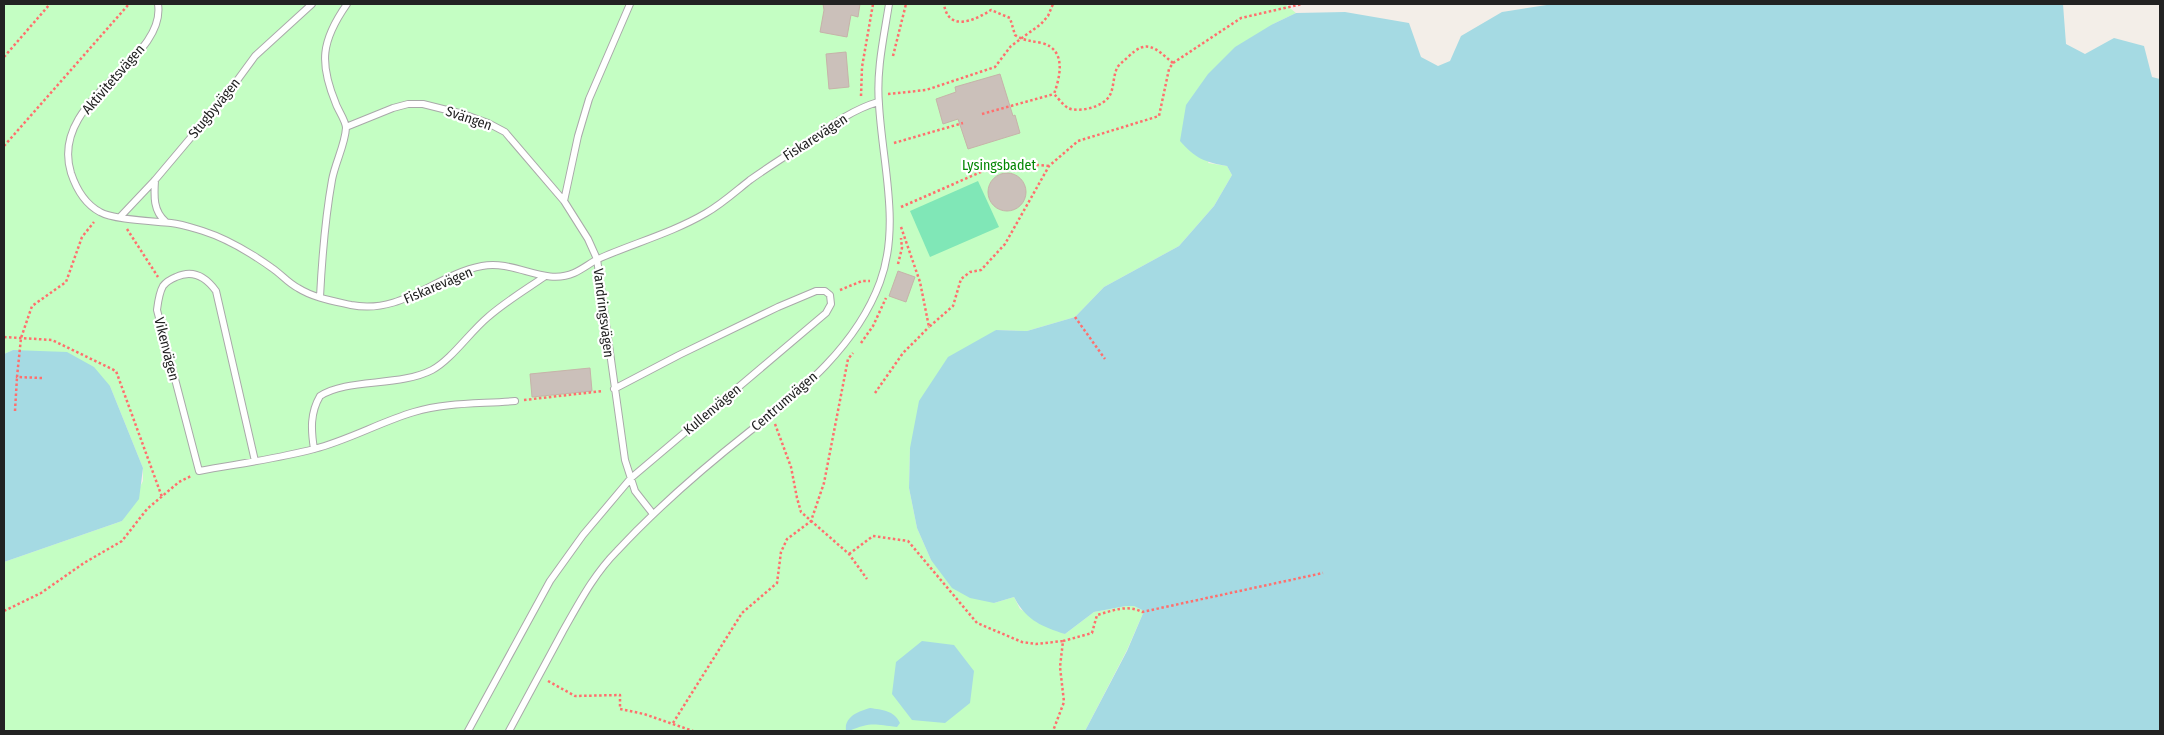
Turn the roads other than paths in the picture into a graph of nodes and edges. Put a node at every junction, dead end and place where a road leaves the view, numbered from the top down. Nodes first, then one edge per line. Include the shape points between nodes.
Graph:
1 (158, 4) edge
2 (312, 4) edge
3 (347, 4) edge
4 (630, 4) edge
5 (889, 4) edge
6 (878, 102) junction
7 (346, 127) junction
8 (155, 180) junction
9 (564, 201) junction
10 (120, 217) junction
11 (166, 222) junction
12 (597, 259) junction
13 (544, 277) junction
14 (320, 298) junction
15 (614, 389) junction
16 (515, 401) road end
17 (314, 449) junction
18 (255, 461) junction
19 (630, 478) junction
20 (653, 514) junction
21 (468, 731) edge
22 (509, 731) edge

1 - 10 lane, Aktivitetsvägen via 159,18 146,42 86,108 70,138 70,170 77,189 101,214
2 - 8 lane, Stugbyvägen via 255,56
3 - 7 lane via 337,17 324,60 325,75
4 - 9 lane via 589,99
5 - 6 lane, Centrumvägen
6 - 12 lane, Fiskarevägen via 846,116 707,213
6 - 20 lane, Centrumvägen via 890,213 888,259 868,312 842,347 771,416
7 - 9 lane, Svängen via 408,104 423,104 471,117 505,132
7 - 14 lane via 331,185
8 - 10 lane, Stugbyvägen
8 - 11 lane via 155,206
9 - 12 lane, Vandringsvägen
10 - 11 lane, Fiskarevägen
11 - 14 lane, Fiskarevägen via 230,242 299,289
12 - 13 lane, Fiskarevägen via 573,273
12 - 15 lane, Vandringsvägen
13 - 14 lane, Fiskarevägen via 523,268 482,266 380,307
13 - 17 lane via 489,316 433,369 398,380 336,389 320,396 312,416
15 - 19 lane, Vandringsvägen
15 - 19 lane, Kullenvägen via 778,307 816,291 830,295 831,304 826,313
16 - 17 lane via 446,406 415,412
17 - 18 lane
18 - 18 lane, Vikenvägen via 216,292 200,275 180,275 164,285 157,310 199,471
19 - 20 lane, Vandringsvägen via 635,491
19 - 21 lane, Kullenvägen via 550,581
20 - 22 lane, Centrumvägen via 614,554 583,596

